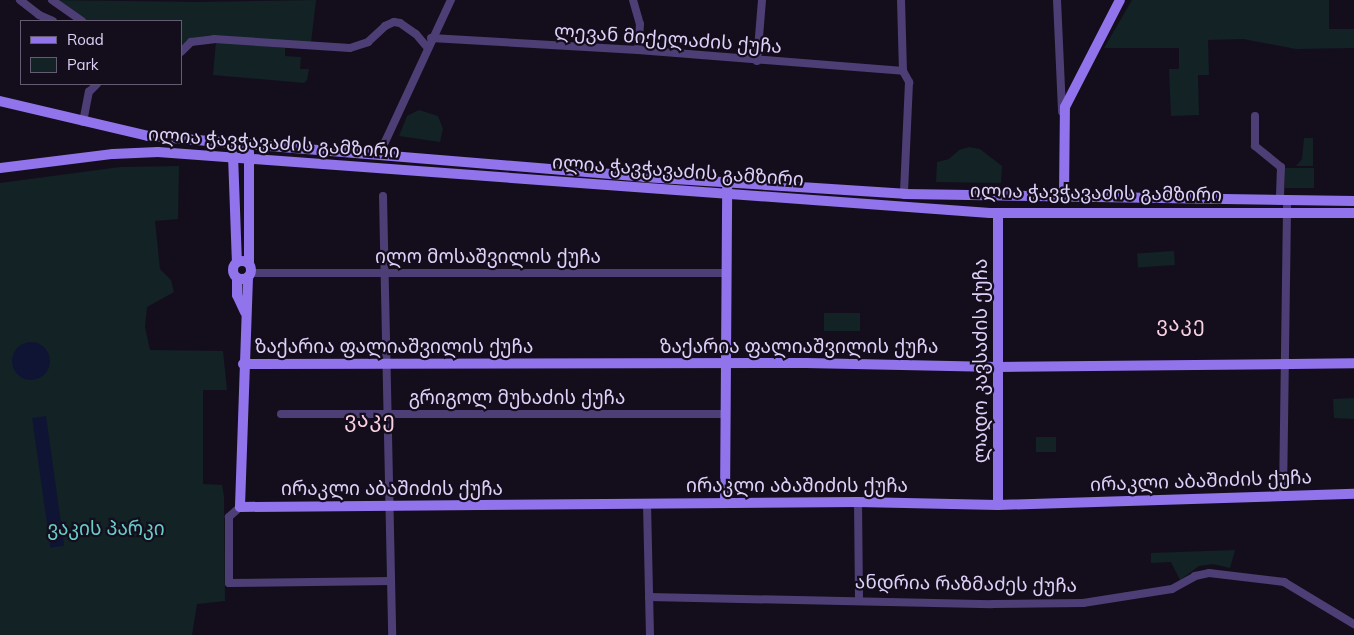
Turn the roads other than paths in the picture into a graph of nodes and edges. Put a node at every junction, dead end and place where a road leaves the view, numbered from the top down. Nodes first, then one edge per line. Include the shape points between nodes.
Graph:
1 (20, 0) edge
2 (52, 0) edge
3 (451, 0) edge
4 (634, 0) edge
5 (762, 0) edge
6 (900, 0) edge
7 (1057, 0) edge
8 (1120, 0) edge
9 (51, 20) edge
10 (81, 20) edge
11 (431, 38) junction
12 (427, 47) junction
13 (638, 50) junction
14 (182, 51) edge
15 (757, 61) junction
16 (903, 72) junction
17 (96, 85) edge
18 (0, 101) edge
19 (1062, 116) junction
20 (1255, 116) dead end
21 (83, 122) junction
22 (242, 142) junction
23 (385, 142) junction
24 (359, 152) junction
25 (233, 155) junction
26 (394, 155) junction
27 (250, 157) junction
28 (0, 168) edge
29 (726, 187) junction
30 (904, 194) junction
31 (383, 196) dead end
32 (1064, 197) junction
33 (1284, 201) junction
34 (1354, 201) edge
35 (1287, 212) junction
36 (1354, 213) edge
37 (998, 215) junction
38 (237, 262) junction
39 (249, 271) junction
40 (725, 273) junction
41 (384, 274) junction
42 (237, 278) junction
43 (245, 312) junction
44 (386, 363) junction
45 (1354, 363) edge
46 (244, 364) junction
47 (724, 364) junction
48 (1287, 365) junction
49 (998, 367) junction
50 (280, 414) dead end
51 (725, 414) junction
52 (388, 415) junction
53 (1354, 494) edge
54 (1283, 496) junction
55 (858, 502) junction
56 (725, 503) junction
57 (647, 504) junction
58 (998, 505) junction
59 (391, 506) junction
60 (240, 507) junction
61 (391, 581) junction
62 (649, 597) junction
63 (859, 599) junction
64 (1354, 624) edge
65 (392, 635) edge
66 (650, 635) edge

1 - 9 street
2 - 10 street
3 - 11 street
4 - 13 street via 640,24
5 - 15 street
6 - 16 street
7 - 19 street
8 - 19 street via 1074,86
11 - 12 street
11 - 13 street, ლევან მიქელაძის ქუჩა
12 - 14 street via 416,34 394,22 368,42 350,48 214,39 191,42
12 - 23 street
13 - 15 street, ლევან მიქელაძის ქუჩა
15 - 16 street, ლევან მიქელაძის ქუჩა
16 - 30 street via 908,82
17 - 21 street via 89,92
18 - 21 street, ილია ჭავჭავაძის გამზირი
19 - 32 street
20 - 33 street via 1255,146 1281,167
21 - 22 street, ილია ჭავჭავაძის გამზირი via 148,136
22 - 24 street, ილია ჭავჭავაძის გამზირი
22 - 27 street via 249,149
23 - 24 street via 379,148
23 - 26 street via 387,150
24 - 26 street, ილია ჭავჭავაძის გამზირი
25 - 27 street, ილია ჭავჭავაძის გამზირი
25 - 28 street, ილია ჭავჭავაძის გამზირი via 135,152
25 - 38 street
26 - 29 street, ილია ჭავჭავაძის გამზირი
27 - 29 street, ილია ჭავჭავაძის გამზირი
27 - 39 street
29 - 30 street, ილია ჭავჭავაძის გამზირი
29 - 37 street, ილია ჭავჭავაძის გამზირი
29 - 40 street
30 - 32 street, ილია ჭავჭავაძის გამზირი
31 - 41 street
32 - 33 street, ილია ჭავჭავაძის გამზირი
33 - 34 street, ილია ჭავჭავაძის გამზირი
33 - 35 street
35 - 36 street, ილია ჭავჭავაძის გამზირი
35 - 37 street, ილია ჭავჭავაძის გამზირი
35 - 48 street
37 - 49 street, ლადო კავსაძის ქუჩა
38 - 39 street
38 - 42 street via 233,270
39 - 41 street, ილო მოსაშვილის ქუჩა
39 - 42 street
39 - 43 street
40 - 41 street, ილო მოსაშვილის ქუჩა
40 - 47 street
41 - 44 street via 387,284
42 - 43 street via 236,295
43 - 46 street
44 - 46 street, ზაქარია ფალიაშვილის ქუჩა
44 - 47 street, ზაქარია ფალიაშვილის ქუჩა
44 - 52 street
45 - 48 street, ზაქარია ფალიაშვილის ქუჩა
46 - 60 street
47 - 49 street, ზაქარია ფალიაშვილის ქუჩა
47 - 51 street
48 - 49 street, ზაქარია ფალიაშვილის ქუჩა
48 - 54 street
49 - 58 street, ლადო კავსაძის ქუჩა
50 - 52 street, გრიგოლ მუხაძის ქუჩა
51 - 52 street, გრიგოლ მუხაძის ქუჩა
51 - 56 street
52 - 59 street
53 - 54 street, ირაკლი აბაშიძის ქუჩა
54 - 58 street, ირაკლი აბაშიძის ქუჩა
55 - 56 street, ირაკლი აბაშიძის ქუჩა
55 - 58 street, ირაკლი აბაშიძის ქუჩა
55 - 63 street
56 - 57 street, ირაკლი აბაშიძის ქუჩა
57 - 59 street, ირაკლი აბაშიძის ქუჩა
57 - 62 street
59 - 60 street, ირაკლი აბაშიძის ქუჩა
59 - 61 street
60 - 61 street via 229,517 229,583
61 - 65 street
62 - 63 street, ანდრია რაზმაძეს ქუჩა
62 - 66 street
63 - 64 street, ანდრია რაზმაძეს ქუჩა via 992,604 1083,603 1172,589 1195,576 1209,573 1284,582

